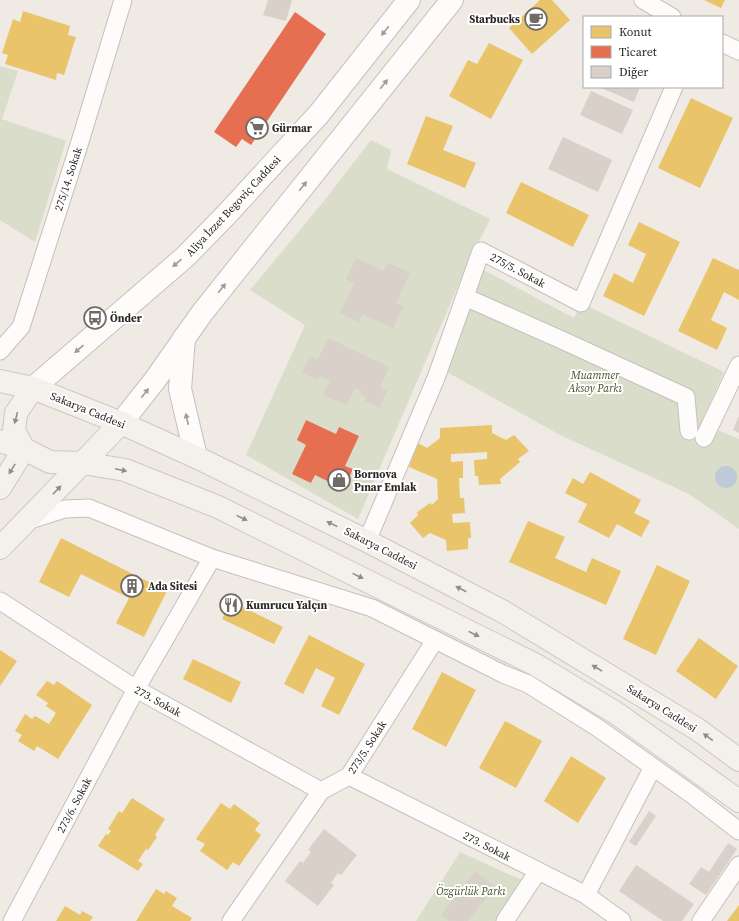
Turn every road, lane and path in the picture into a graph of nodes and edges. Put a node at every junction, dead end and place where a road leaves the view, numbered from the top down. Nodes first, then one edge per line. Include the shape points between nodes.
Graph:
1 (123, 0) edge
2 (452, 0) edge
3 (643, 0) edge
4 (406, 2) edge
5 (670, 16) edge
6 (723, 43) edge
7 (739, 51) edge
8 (674, 88) edge
9 (465, 297) junction
10 (184, 338) junction
11 (0, 350) edge
12 (739, 365) edge
13 (0, 381) edge
14 (33, 388) junction
15 (121, 423) junction
16 (0, 441) edge
17 (24, 449) junction
18 (196, 457) junction
19 (83, 463) junction
20 (0, 488) edge
21 (26, 521) junction
22 (367, 541) junction
23 (0, 548) edge
24 (212, 558) junction
25 (0, 601) edge
26 (435, 640) junction
27 (532, 675) junction
28 (136, 689) junction
29 (739, 760) edge
30 (653, 766) junction
31 (349, 776) junction
32 (321, 791) junction
33 (739, 801) edge
34 (739, 831) edge
35 (739, 865) edge
36 (538, 871) junction
37 (586, 894) junction
38 (12, 921) edge
39 (231, 921) edge
40 (504, 921) edge
41 (622, 921) edge
42 (701, 921) edge

1 - 11 street, 275/14. Sokak via 21,327
10 -> 2 main road
3 - 5 street
4 -> 14 main road, Aliya İzzet Begoviç Caddesi via 319,114 221,220 185,257
6 - 7 street
8 - 9 street, 275/5. Sokak via 580,303 481,251
9 - 12 street via 686,397 696,434
9 - 22 street, 275/5. Sokak via 436,378
15 -> 10 main road
18 -> 10 main road via 180,389
13 - 14 main road, Sakarya Caddesi
14 - 15 main road, Sakarya Caddesi
14 -> 17 main road via 16,414 14,430
15 - 18 main road, Sakarya Caddesi
15 - 19 main road
16 - 17 main road
17 - 19 main road via 50,462
17 -> 20 main road
22 -> 18 main road, Sakarya Caddesi
21 -> 19 main road
19 -> 27 main road via 125,470 218,506
21 - 23 main road
21 - 24 street via 66,509 88,508
29 -> 22 main road, Sakarya Caddesi via 697,729 502,611
24 - 26 street via 372,608
24 - 28 street, 273/6. Sokak
25 - 28 street, 273. Sokak
26 - 27 street via 503,674
26 - 31 street, 273/5. Sokak
27 - 30 street via 598,728
27 - 33 main road via 616,713
28 - 32 street, 273. Sokak
28 - 38 street, 273/6. Sokak
30 - 34 street
30 - 37 street
31 - 32 street, 273/5. Sokak
31 - 36 street, 273. Sokak
32 - 39 street, 273/5. Sokak
35 - 42 street
36 - 37 street, 273. Sokak
36 - 40 street
37 - 41 street, 273. Sokak

